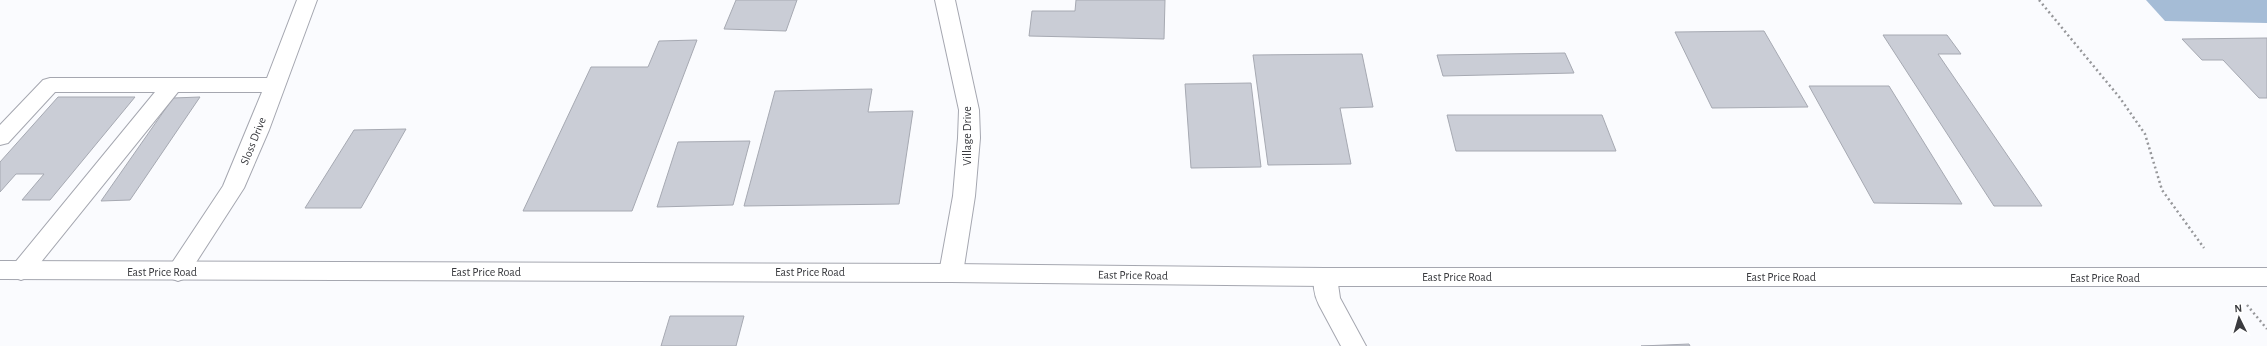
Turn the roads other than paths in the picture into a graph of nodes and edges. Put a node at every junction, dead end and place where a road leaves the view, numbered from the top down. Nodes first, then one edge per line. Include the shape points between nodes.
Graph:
1 (307, 0) edge
2 (945, 0) edge
3 (172, 85) junction
4 (275, 85) junction
5 (0, 138) edge
6 (10, 271) edge
7 (178, 272) junction
8 (951, 272) junction
9 (1324, 277) junction
10 (2267, 277) edge
11 (1354, 346) edge

1 - 4 main road, Sloss Drive
2 - 8 main road, Village Drive via 969,110 964,196
3 - 4 main road
3 - 5 main road via 50,85
3 - 6 main road
4 - 7 main road, Sloss Drive via 233,188
6 - 7 main road, East Price Road
7 - 8 main road, East Price Road
8 - 9 main road, East Price Road
9 - 10 main road, East Price Road
9 - 11 main road via 1328,298

